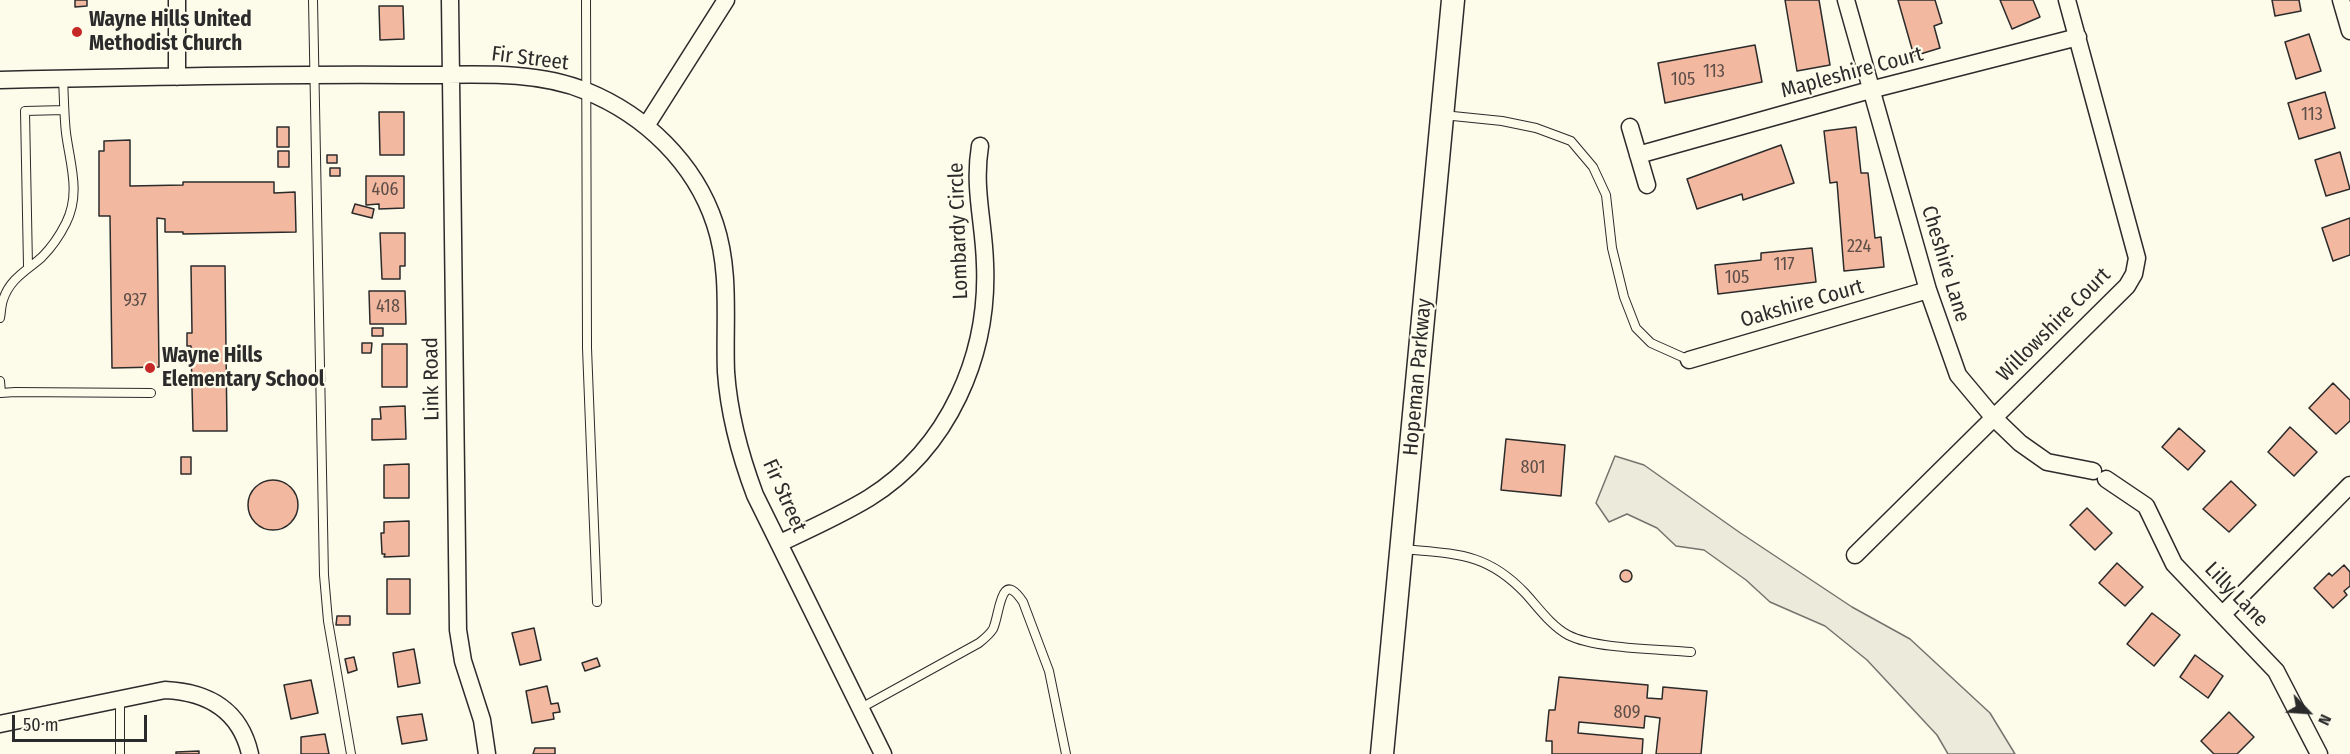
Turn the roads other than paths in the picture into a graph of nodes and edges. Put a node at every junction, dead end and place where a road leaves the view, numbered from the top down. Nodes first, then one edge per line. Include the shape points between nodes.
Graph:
1 (177, 0) edge
2 (313, 0) edge
3 (450, 0) edge
4 (586, 0) edge
5 (726, 0) edge
6 (1454, 0) edge
7 (1846, 0) edge
8 (2067, 0) edge
9 (2341, 0) edge
10 (2350, 31) edge
11 (2078, 37) junction
12 (315, 76) junction
13 (451, 76) junction
14 (177, 77) junction
15 (63, 78) junction
16 (0, 80) edge
17 (1870, 90) junction
18 (587, 91) junction
19 (64, 110) junction
20 (1443, 115) junction
21 (646, 126) junction
22 (1630, 127) dead end
23 (980, 146) dead end
24 (1638, 155) junction
25 (1647, 185) dead end
26 (28, 266) junction
27 (1928, 290) junction
28 (0, 318) edge
29 (1689, 360) joint
30 (0, 381) edge
31 (151, 393) dead end
32 (0, 395) edge
33 (1994, 418) junction
34 (2099, 475) joint
35 (2350, 485) edge
36 (780, 543) junction
37 (1402, 549) junction
38 (1855, 555) dead end
39 (597, 602) dead end
40 (2224, 614) junction
41 (1691, 652) dead end
42 (120, 699) junction
43 (861, 708) junction
44 (0, 724) edge
45 (120, 754) edge
46 (250, 754) edge
47 (351, 754) edge
48 (487, 754) edge
49 (883, 754) edge
50 (1066, 754) edge
51 (1382, 754) edge
52 (2319, 754) edge

1 - 14 street
2 - 12 lane
3 - 13 street, Link Road
4 - 18 lane
5 - 21 street
6 - 20 main road, Hopeman Parkway
7 - 17 street, Cheshire Lane
8 - 11 street, Willowshire Court
9 - 10 street
11 - 17 street, Mapleshire Court
11 - 33 street, Willowshire Court via 2137,258 2134,274 2127,286
12 - 13 street, Fir Street
12 - 14 street, Fir Street
12 - 47 lane via 324,575
13 - 18 street, Fir Street via 508,75
13 - 48 street, Link Road via 458,630
14 - 15 street, Fir Street
15 - 16 street, Fir Street
15 - 19 lane
17 - 24 street, Mapleshire Court
17 - 27 street, Cheshire Lane
18 - 21 street, Fir Street
18 - 39 lane via 587,348
19 - 26 lane via 75,182 73,202 55,242
19 - 26 lane via 26,111
20 - 29 lane via 1502,121 1571,141 1593,166 1606,195 1612,248 1636,328 1651,344
20 - 37 main road, Hopeman Parkway
21 - 36 street, Fir Street via 684,165 715,224 725,282 726,370 735,433 755,495
22 - 24 street
23 - 36 street, Lombardy Circle via 976,179 985,296 973,363 959,398 919,456 896,478 870,497
24 - 25 street
26 - 28 lane via 3,300
27 - 29 street, Oakshire Court
27 - 33 street, Cheshire Lane via 1958,375
30 - 32 lane
31 - 32 lane
33 - 34 street, Cheshire Lane via 2047,462
33 - 38 street, Willowshire Court
34 - 40 street, Lilly Lane via 2146,506 2174,564
35 - 40 street
36 - 43 street, Fir Street
37 - 41 lane via 1465,555 1484,562 1512,579 1561,630 1579,639
37 - 51 main road, Hopeman Parkway
40 - 52 street, Lilly Lane via 2276,671
42 - 44 street
42 - 45 lane
42 - 46 street via 165,690 204,696 226,711 239,727
43 - 49 street, Fir Street
43 - 50 lane via 979,643 992,631 1001,595 1011,590 1023,602 1049,671

